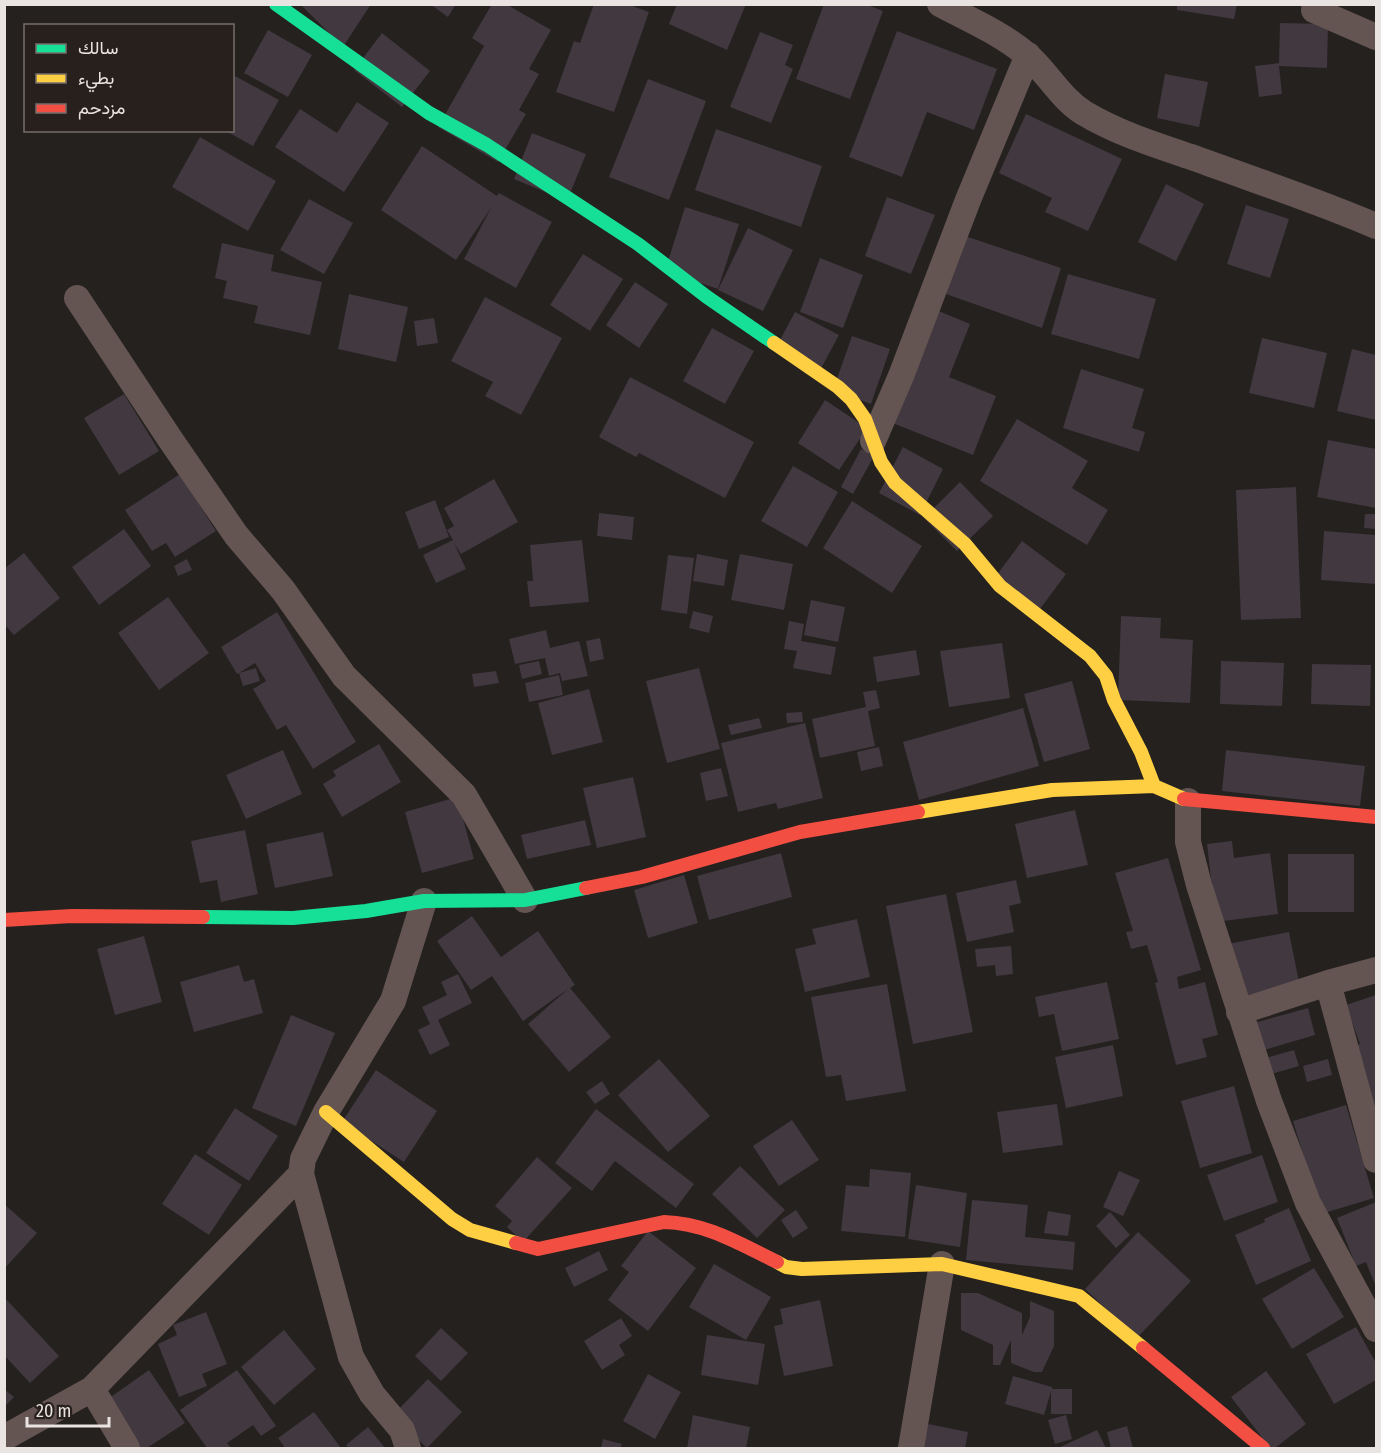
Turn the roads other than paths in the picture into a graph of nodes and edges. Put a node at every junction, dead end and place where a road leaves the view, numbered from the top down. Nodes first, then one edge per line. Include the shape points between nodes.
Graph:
1 (276, 4) edge
2 (940, 4) edge
3 (1314, 10) dead end
4 (1377, 37) edge
5 (1028, 55) junction
6 (1377, 226) edge
7 (77, 298) dead end
8 (873, 441) junction
9 (1155, 786) junction
10 (1188, 801) junction
11 (1377, 817) edge
12 (525, 900) junction
13 (424, 901) junction
14 (4, 920) edge
15 (1377, 970) edge
16 (1328, 983) junction
17 (1239, 1012) junction
18 (326, 1112) junction
19 (1377, 1160) edge
20 (301, 1174) junction
21 (942, 1264) junction
22 (1377, 1329) edge
23 (92, 1389) junction
24 (4, 1438) edge
25 (128, 1449) edge
26 (408, 1449) edge
27 (911, 1449) edge
28 (1263, 1449) edge

1 - 8 street via 429,113 487,145 638,244 838,387 865,419
2 - 5 street
3 - 4 street
5 - 6 street via 1061,93 1104,123
5 - 8 street
7 - 12 street via 236,535 283,590 344,676 464,795
8 - 9 street via 895,483 965,544 1000,586 1090,656 1106,676
9 - 10 street
9 - 12 street via 1052,790 800,832 642,877
10 - 11 street
10 - 17 street via 1188,842
12 - 13 street
13 - 14 street via 293,918 72,916
13 - 18 street via 393,1001
15 - 16 street
16 - 17 street
16 - 19 street
17 - 22 street via 1308,1203
18 - 20 street via 303,1159
18 - 21 street via 452,1219 470,1230 538,1249 664,1221 680,1221 698,1225 786,1267
20 - 23 street
20 - 26 street via 351,1357 372,1394 402,1430
21 - 27 street
21 - 28 street via 1079,1296
23 - 24 street
23 - 25 street

